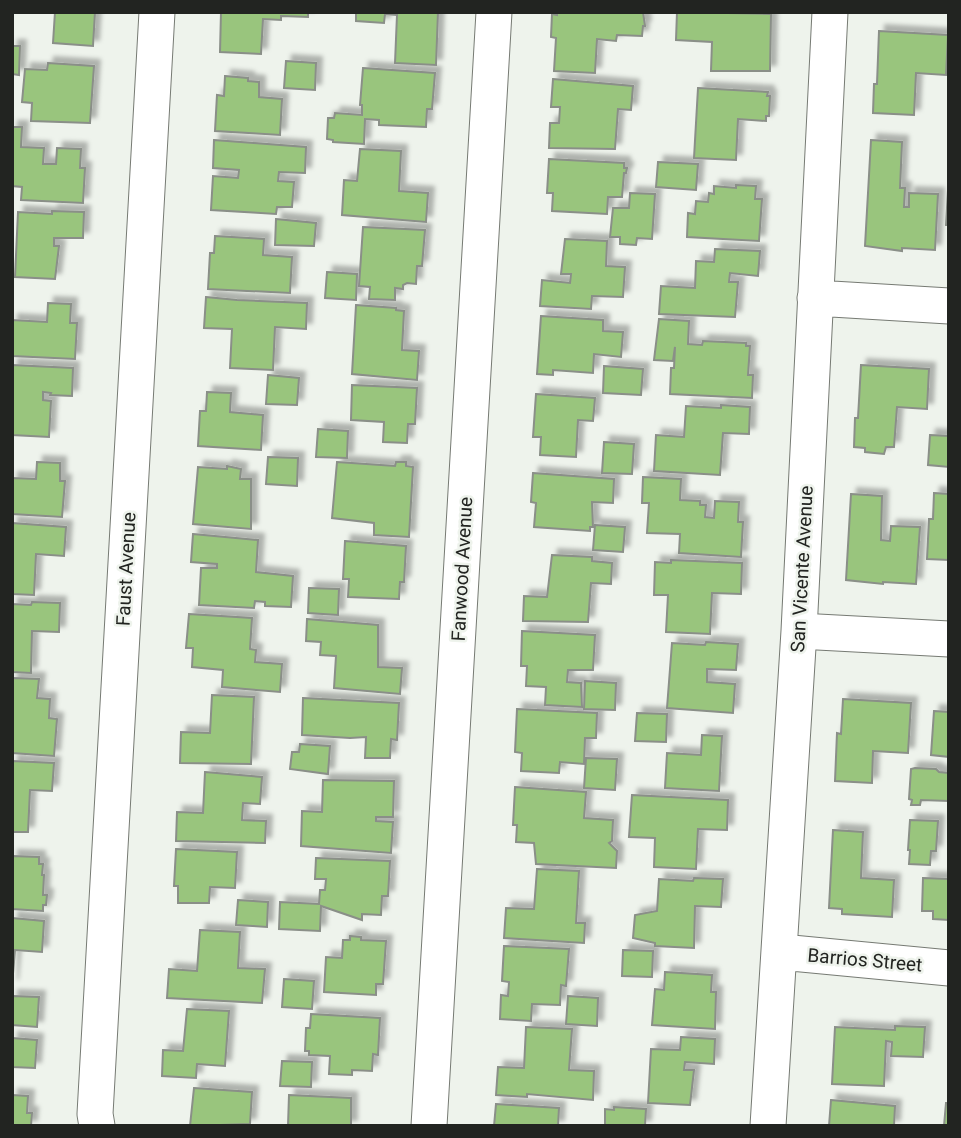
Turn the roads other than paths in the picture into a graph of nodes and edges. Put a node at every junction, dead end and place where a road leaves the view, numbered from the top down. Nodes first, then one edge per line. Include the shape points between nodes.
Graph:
1 (157, 12) edge
2 (494, 12) edge
3 (830, 12) edge
4 (815, 298) junction
5 (949, 306) edge
6 (799, 631) junction
7 (949, 639) edge
8 (781, 952) junction
9 (949, 968) edge
10 (97, 1126) edge
11 (429, 1126) edge
12 (768, 1126) edge

1 - 10 street, Faust Avenue
2 - 11 street, Fanwood Avenue
3 - 4 street, San Vicente Avenue
4 - 5 street
4 - 6 street, San Vicente Avenue
6 - 7 street
6 - 8 street, San Vicente Avenue
8 - 9 street, Barrios Street
8 - 12 street, San Vicente Avenue

